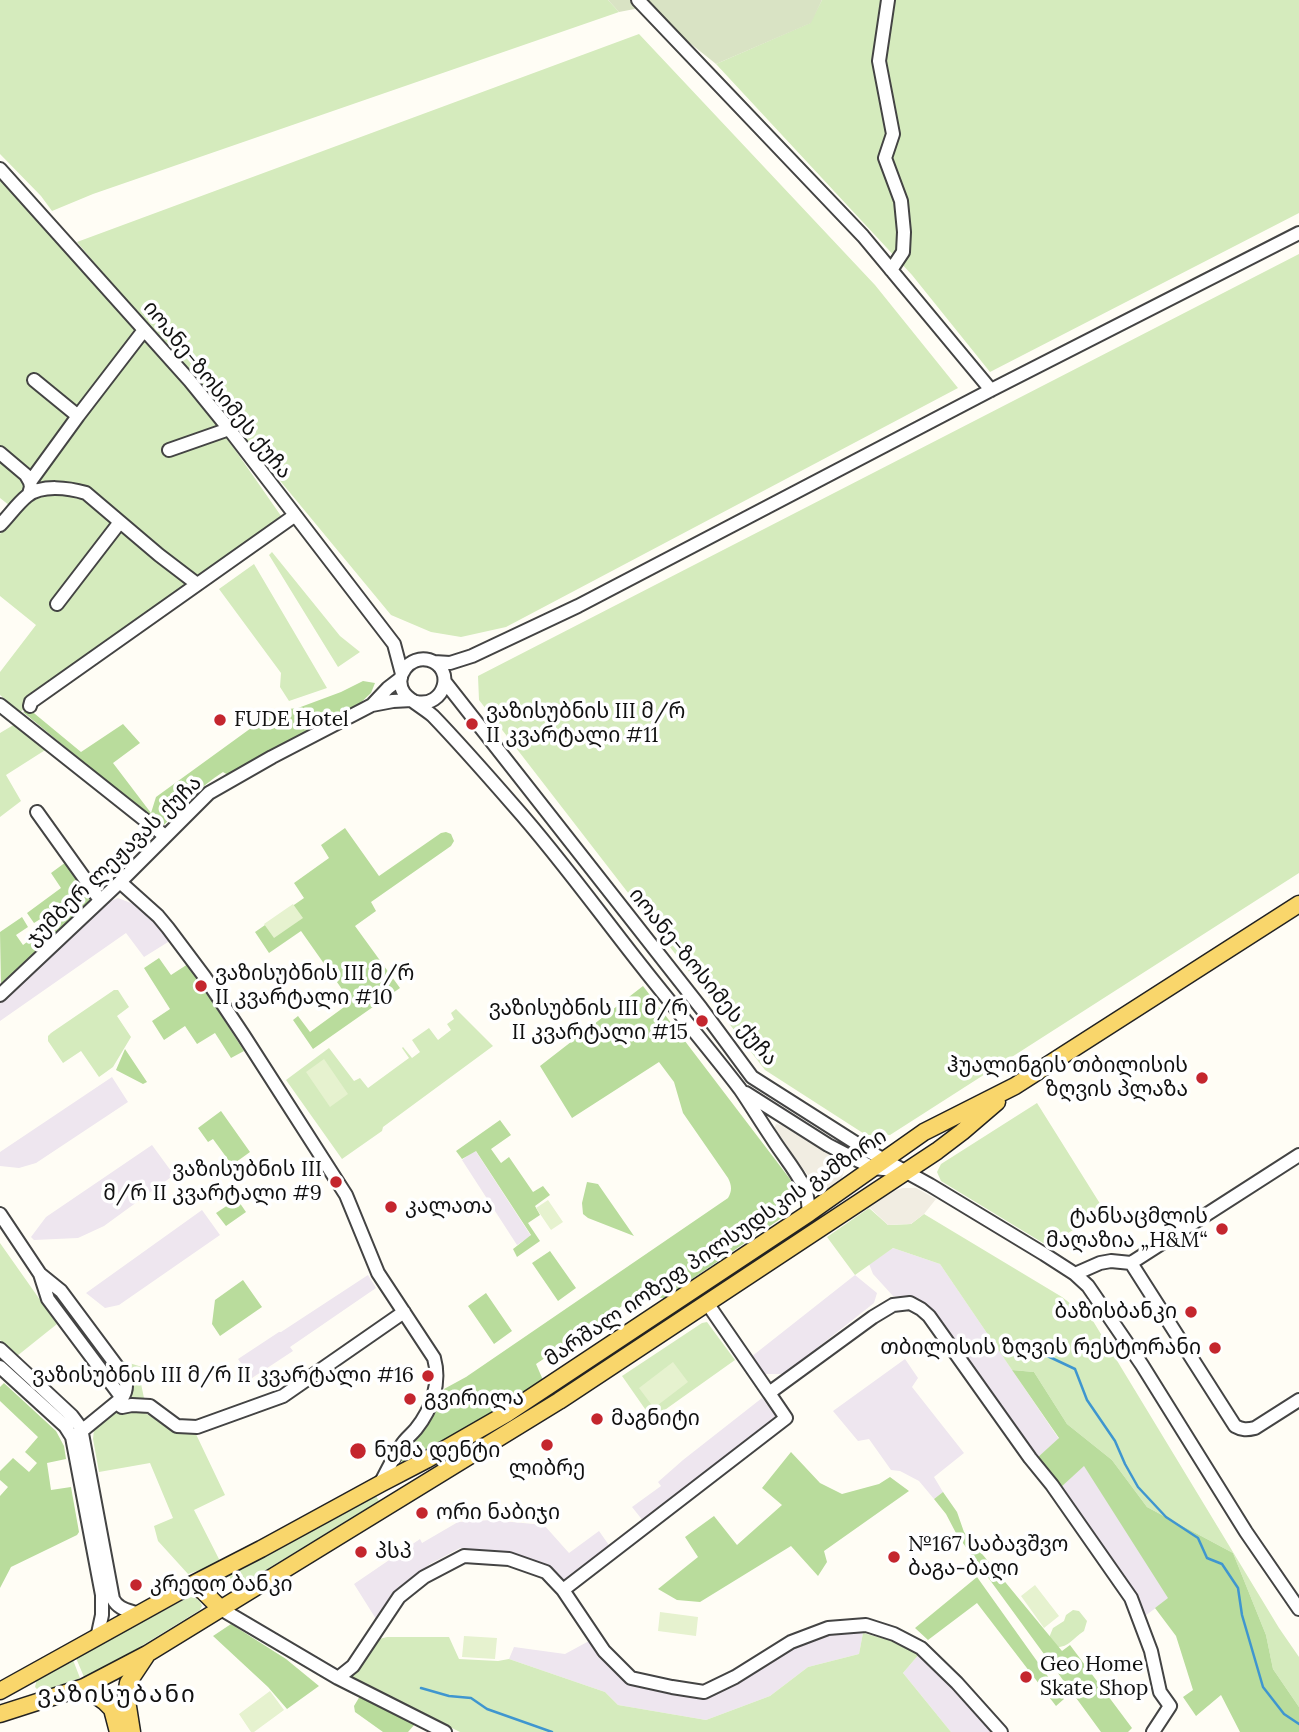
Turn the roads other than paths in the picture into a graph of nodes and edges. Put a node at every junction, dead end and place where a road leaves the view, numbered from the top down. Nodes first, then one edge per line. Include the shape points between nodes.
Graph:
1 (638, 0) edge
2 (888, 0) edge
3 (0, 169) edge
4 (1299, 233) edge
5 (891, 270) junction
6 (144, 330) junction
7 (34, 380) dead end
8 (991, 390) junction
9 (78, 416) junction
10 (229, 429) junction
11 (169, 450) dead end
12 (0, 453) edge
13 (29, 488) junction
14 (294, 516) junction
15 (120, 522) junction
16 (0, 525) edge
17 (197, 584) junction
18 (57, 604) dead end
19 (394, 644) junction
20 (472, 656) junction
21 (430, 661) junction
22 (401, 676) junction
23 (445, 680) junction
24 (414, 701) junction
25 (0, 705) edge
26 (372, 705) junction
27 (30, 706) dead end
28 (37, 812) dead end
29 (165, 836) junction
30 (120, 882) junction
31 (100, 900) junction
32 (1299, 904) edge
33 (0, 995) edge
34 (745, 1067) junction
35 (731, 1078) junction
36 (1015, 1086) junction
37 (739, 1089) junction
38 (1297, 1162) edge
39 (880, 1164) junction
40 (906, 1171) junction
41 (809, 1213) junction
42 (0, 1214) edge
43 (1132, 1263) junction
44 (1075, 1274) junction
45 (697, 1287) junction
46 (707, 1303) junction
47 (404, 1312) junction
48 (0, 1349) edge
49 (4, 1365) edge
50 (769, 1393) junction
51 (119, 1400) junction
52 (1299, 1400) edge
53 (77, 1434) junction
54 (380, 1484) junction
55 (391, 1504) junction
56 (191, 1585) junction
57 (563, 1590) junction
58 (221, 1609) junction
59 (1299, 1609) edge
60 (138, 1614) junction
61 (97, 1637) junction
62 (148, 1654) junction
63 (42, 1668) junction
64 (338, 1678) junction
65 (84, 1687) junction
66 (0, 1691) edge
67 (43, 1700) junction
68 (0, 1714) edge
69 (118, 1732) edge
70 (132, 1732) edge
71 (445, 1732) edge
72 (1001, 1732) edge
73 (1153, 1732) edge

1 - 5 street
2 - 5 street via 879,61 893,134 885,158 901,201 904,232 903,252
3 - 6 street, იოანე-ზოსიმეს ქუჩა
4 - 8 street
5 - 8 street
6 - 9 street
6 - 10 street, იოანე-ზოსიმეს ქუჩა
7 - 9 street
8 - 20 street via 578,606
9 - 13 street
10 - 11 street
10 - 14 street, იოანე-ზოსიმეს ქუჩა
12 - 13 street via 26,475
13 - 15 street via 72,489 86,494
13 - 16 street
14 - 17 street
14 - 19 street, იოანე-ზოსიმეს ქუჩა
15 - 17 street
15 - 18 street
17 - 27 street
19 - 21 street, იოანე-ზოსიმეს ქუჩა
19 - 22 street, იოანე-ზოსიმეს ქუჩა
20 - 21 street via 450,663
20 - 23 street
21 - 22 street via 415,660
21 - 23 street via 441,669
22 - 24 street via 402,690
22 - 26 street, ჯუმბერ ლეჟავას ქუჩა
23 - 24 street via 438,696 425,703
23 - 34 street, იოანე-ზოსიმეს ქუჩა
24 - 26 street, ჯუმბერ ლეჟავას ქუჩა
24 - 35 street, იოანე-ზოსიმეს ქუჩა via 520,813
25 - 29 street
26 - 29 street, ჯუმბერ ლეჟავას ქუჩა via 209,793
28 - 31 street
29 - 30 street, ჯუმბერ ლეჟავას ქუჩა
30 - 31 street, ჯუმბერ ლეჟავას ქუჩა
30 - 47 street via 169,928 256,1054 346,1195 376,1267
31 - 33 street, ჯუმბერ ლეჟავას ქუჩა
32 - 36 main road, მარშალ იოზეფ პილსუდსკის გამზირი
34 - 35 street via 741,1077
34 - 39 street, იოანე-ზოსიმეს ქუჩა via 752,1077
35 - 37 street, იოანე-ზოსიმეს ქუჩა
36 - 39 main road, მარშალ იოზეფ პილსუდსკის გამზირი via 924,1132
36 - 40 main road, მარშალ იოზეფ პილსუდსკის გამზირი via 962,1132
37 - 39 street, იოანე-ზოსიმეს ქუჩა via 828,1145
37 - 41 street, იოანე-ზოსიმეს ქუჩა via 804,1186
38 - 43 street
39 - 40 street, იოანე-ზოსიმეს ქუჩა
39 - 41 main road, მარშალ იოზეფ პილსუდსკის გამზირი
40 - 44 street
40 - 46 main road, მარშალ იოზეფ პილსუდსკის გამზირი
41 - 45 main road, მარშალ იოზეფ პილსუდსკის გამზირი
42 - 51 street via 40,1274 48,1299
43 - 44 street via 1100,1263
43 - 52 street via 1235,1426 1255,1428
44 - 59 street via 1142,1365
45 - 46 main road
45 - 54 main road, მარშალ იოზეფ პილსუდსკის გამზირი via 506,1414
46 - 50 street
46 - 55 main road, მარშალ იოზეფ პილსუდსკის გამზირი
47 - 51 street via 283,1395 197,1427 177,1426 150,1406 122,1407
47 - 54 street via 434,1358 437,1379 425,1417 402,1443
48 - 49 street
49 - 53 street via 72,1416
50 - 57 street via 786,1418
50 - 73 street via 892,1305 910,1303 929,1316 1131,1598 1152,1651 1160,1692 1170,1706
51 - 53 street
53 - 60 street via 113,1599 121,1608
53 - 61 street via 102,1595
54 - 55 main road
54 - 56 main road, მარშალ იოზეფ პილსუდსკის გამზირი
55 - 58 main road, მარშალ იოზეფ პილსუდსკის გამზირი
56 - 58 main road
56 - 60 main road, მარშალ იოზეფ პილსუდსკის გამზირი
57 - 64 street via 546,1572 522,1563 464,1556 424,1577 399,1597 353,1666
57 - 72 street via 604,1651 631,1678 704,1692 791,1642 828,1628 866,1625 921,1648
58 - 62 main road, მარშალ იოზეფ პილსუდსკის გამზირი
58 - 64 street
60 - 61 main road, მარშალ იოზეფ პილსუდსკის გამზირი
61 - 63 main road, მარშალ იოზეფ პილსუდსკის გამზირი
62 - 65 main road, მარშალ იოზეფ პილსუდსკის გამზირი
62 - 70 main road, მარშალ იოზეფ პილსუდსკის გამზირი via 125,1694
63 - 66 main road, მარშალ იოზეფ პილსუდსკის გამზირი
63 - 67 main road via 30,1680 30,1689
64 - 71 street
65 - 67 main road, მარშალ იოზეფ პილსუდსკის გამზირი
65 - 69 main road via 112,1709
67 - 68 main road, მარშალ იოზეფ პილსუდსკის გამზირი

